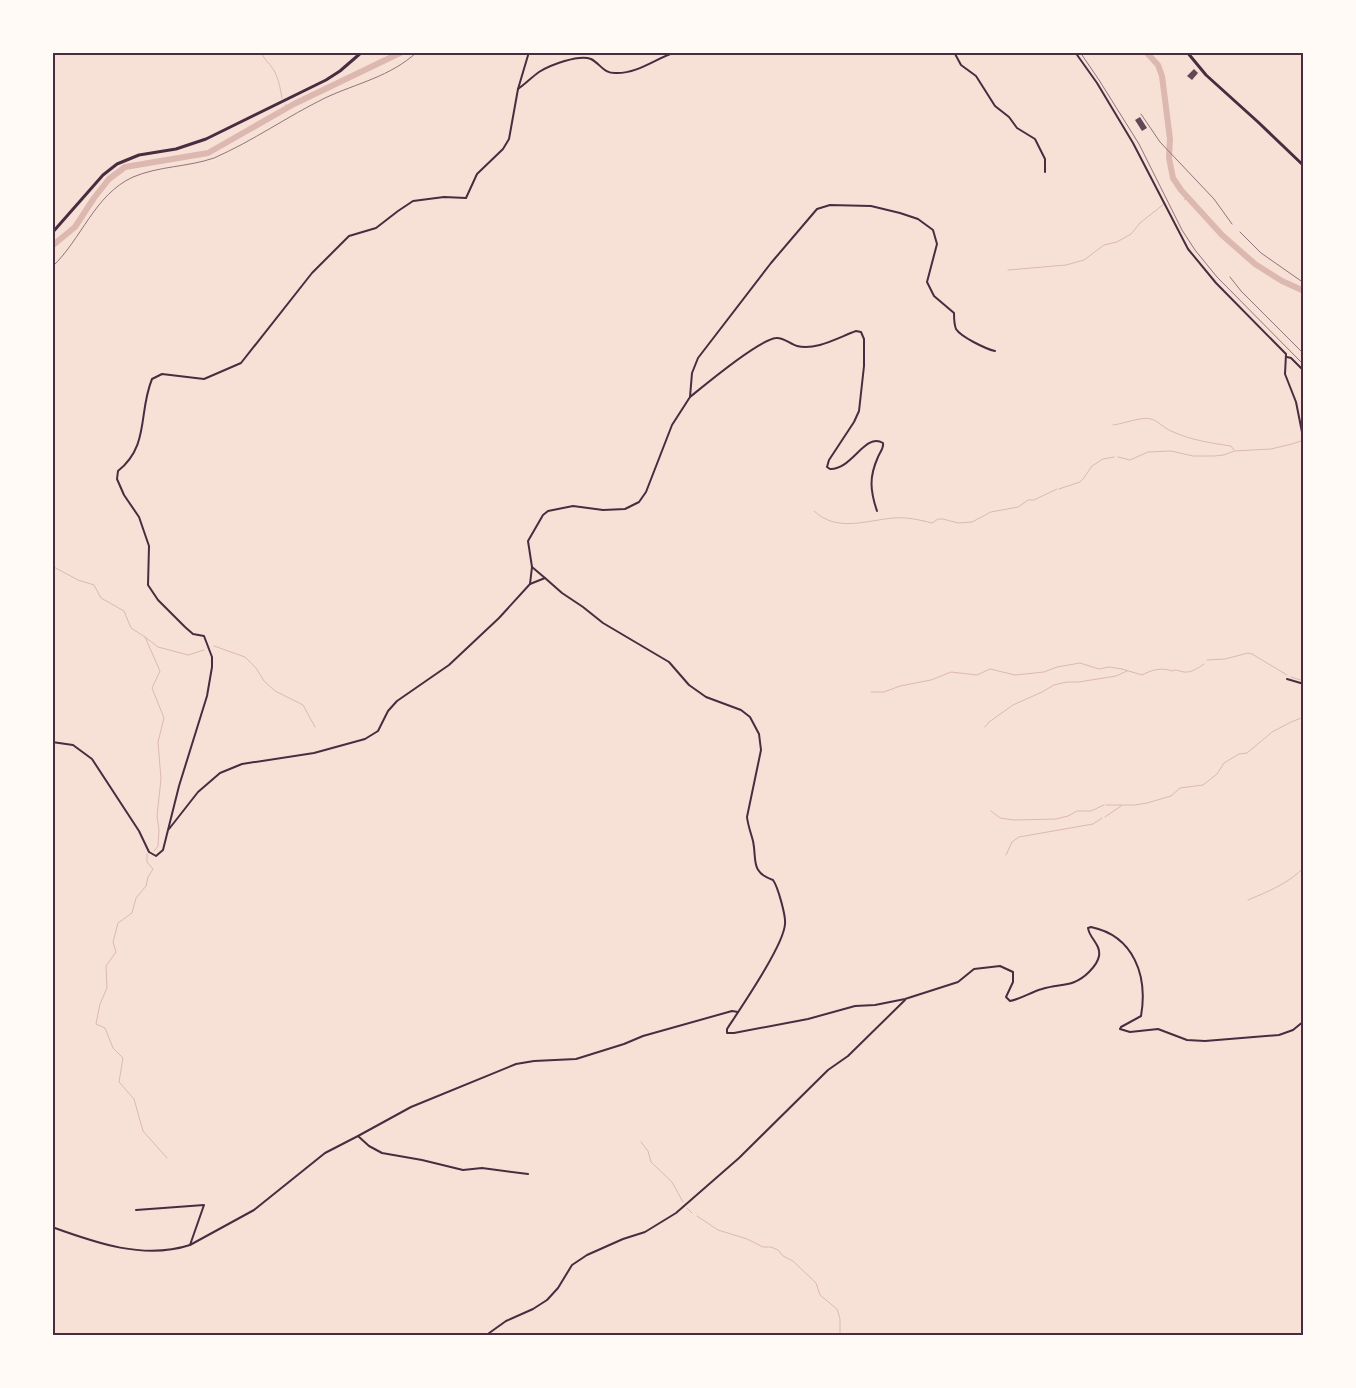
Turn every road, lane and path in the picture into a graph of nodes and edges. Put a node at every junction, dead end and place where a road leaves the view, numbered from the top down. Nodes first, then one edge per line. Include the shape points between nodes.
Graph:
1 (362, 52) edge
2 (529, 52) edge
3 (676, 52) edge
4 (693, 52) edge
5 (701, 52) edge
6 (954, 52) edge
7 (1075, 52) edge
8 (1187, 52) edge
9 (518, 89) junction
10 (1304, 166) edge
11 (1045, 172) dead end
12 (52, 233) edge
13 (995, 351) dead end
14 (1286, 357) junction
15 (1304, 371) edge
16 (690, 396) junction
17 (1304, 442) edge
18 (877, 511) dead end
19 (532, 567) junction
20 (545, 578) junction
21 (530, 584) junction
22 (1287, 679) dead end
23 (1304, 684) edge
24 (52, 742) edge
25 (169, 830) junction
26 (905, 999) junction
27 (738, 1012) junction
28 (1304, 1021) edge
29 (358, 1136) junction
30 (528, 1174) dead end
31 (136, 1210) dead end
32 (52, 1227) edge
33 (190, 1246) junction
34 (485, 1336) edge

1 - 12 main road via 326,80 221,132 186,147 139,155 116,164
2 - 9 street
3 - 9 street via 640,68 617,73 607,72 588,58 575,59 539,72
4 - 5 street
6 - 11 street via 961,65 976,76 995,106 1017,128 1035,139 1045,158
7 - 14 street via 1133,143 1191,254
8 - 10 main road via 1213,82
9 - 25 street via 504,150 478,174 466,198 413,201 376,228 349,236 312,273 241,363 204,379 162,374 152,379 140,441 127,464 118,471 117,479 139,517 149,546 148,585 185,627 193,634 204,636 212,657 207,696
13 - 16 street via 982,348 957,332 954,313 934,296 927,282 937,244 933,230 918,219 900,213 870,206 830,205 818,209 698,358 692,372
14 - 15 street
14 - 17 street via 1285,374 1296,402
16 - 18 street via 769,339 779,337 796,346 806,347 861,332 864,366 859,411 827,467 831,470 838,468 870,442 878,440 883,443 871,482
16 - 19 street via 672,425 639,502 625,509 573,506 548,511 528,541
19 - 20 street
19 - 21 street
20 - 21 street
20 - 27 street via 603,623 669,662 688,685 706,697 741,710 750,717 759,734 761,750 748,825 756,867 777,886 786,924 781,940
21 - 25 street via 500,618 449,665 398,701 378,731 365,739 314,753 242,764 220,773 198,792
22 - 23 street
24 - 25 street via 73,746 92,759 139,830 148,852 156,856 163,850
26 - 27 street via 855,1006 808,1019 728,1034 726,1029
26 - 28 street via 958,982 972,970 991,967 1005,967 1013,972 1014,979 1006,997 1010,1001 1042,989 1071,984 1093,968 1099,956 1098,946 1088,930 1092,927 1118,938 1130,951 1139,970 1143,988 1141,1016 1122,1026 1121,1031 1158,1029 1187,1040 1205,1041 1279,1035
26 - 34 street via 739,1158 676,1213 645,1232 587,1255 572,1265 547,1300 506,1320
27 - 29 street via 643,1036 576,1059 516,1064 411,1106
29 - 30 street via 382,1153 463,1170 482,1168
29 - 33 street via 316,1158 254,1210
31 - 33 street via 204,1205
32 - 33 street via 133,1250

